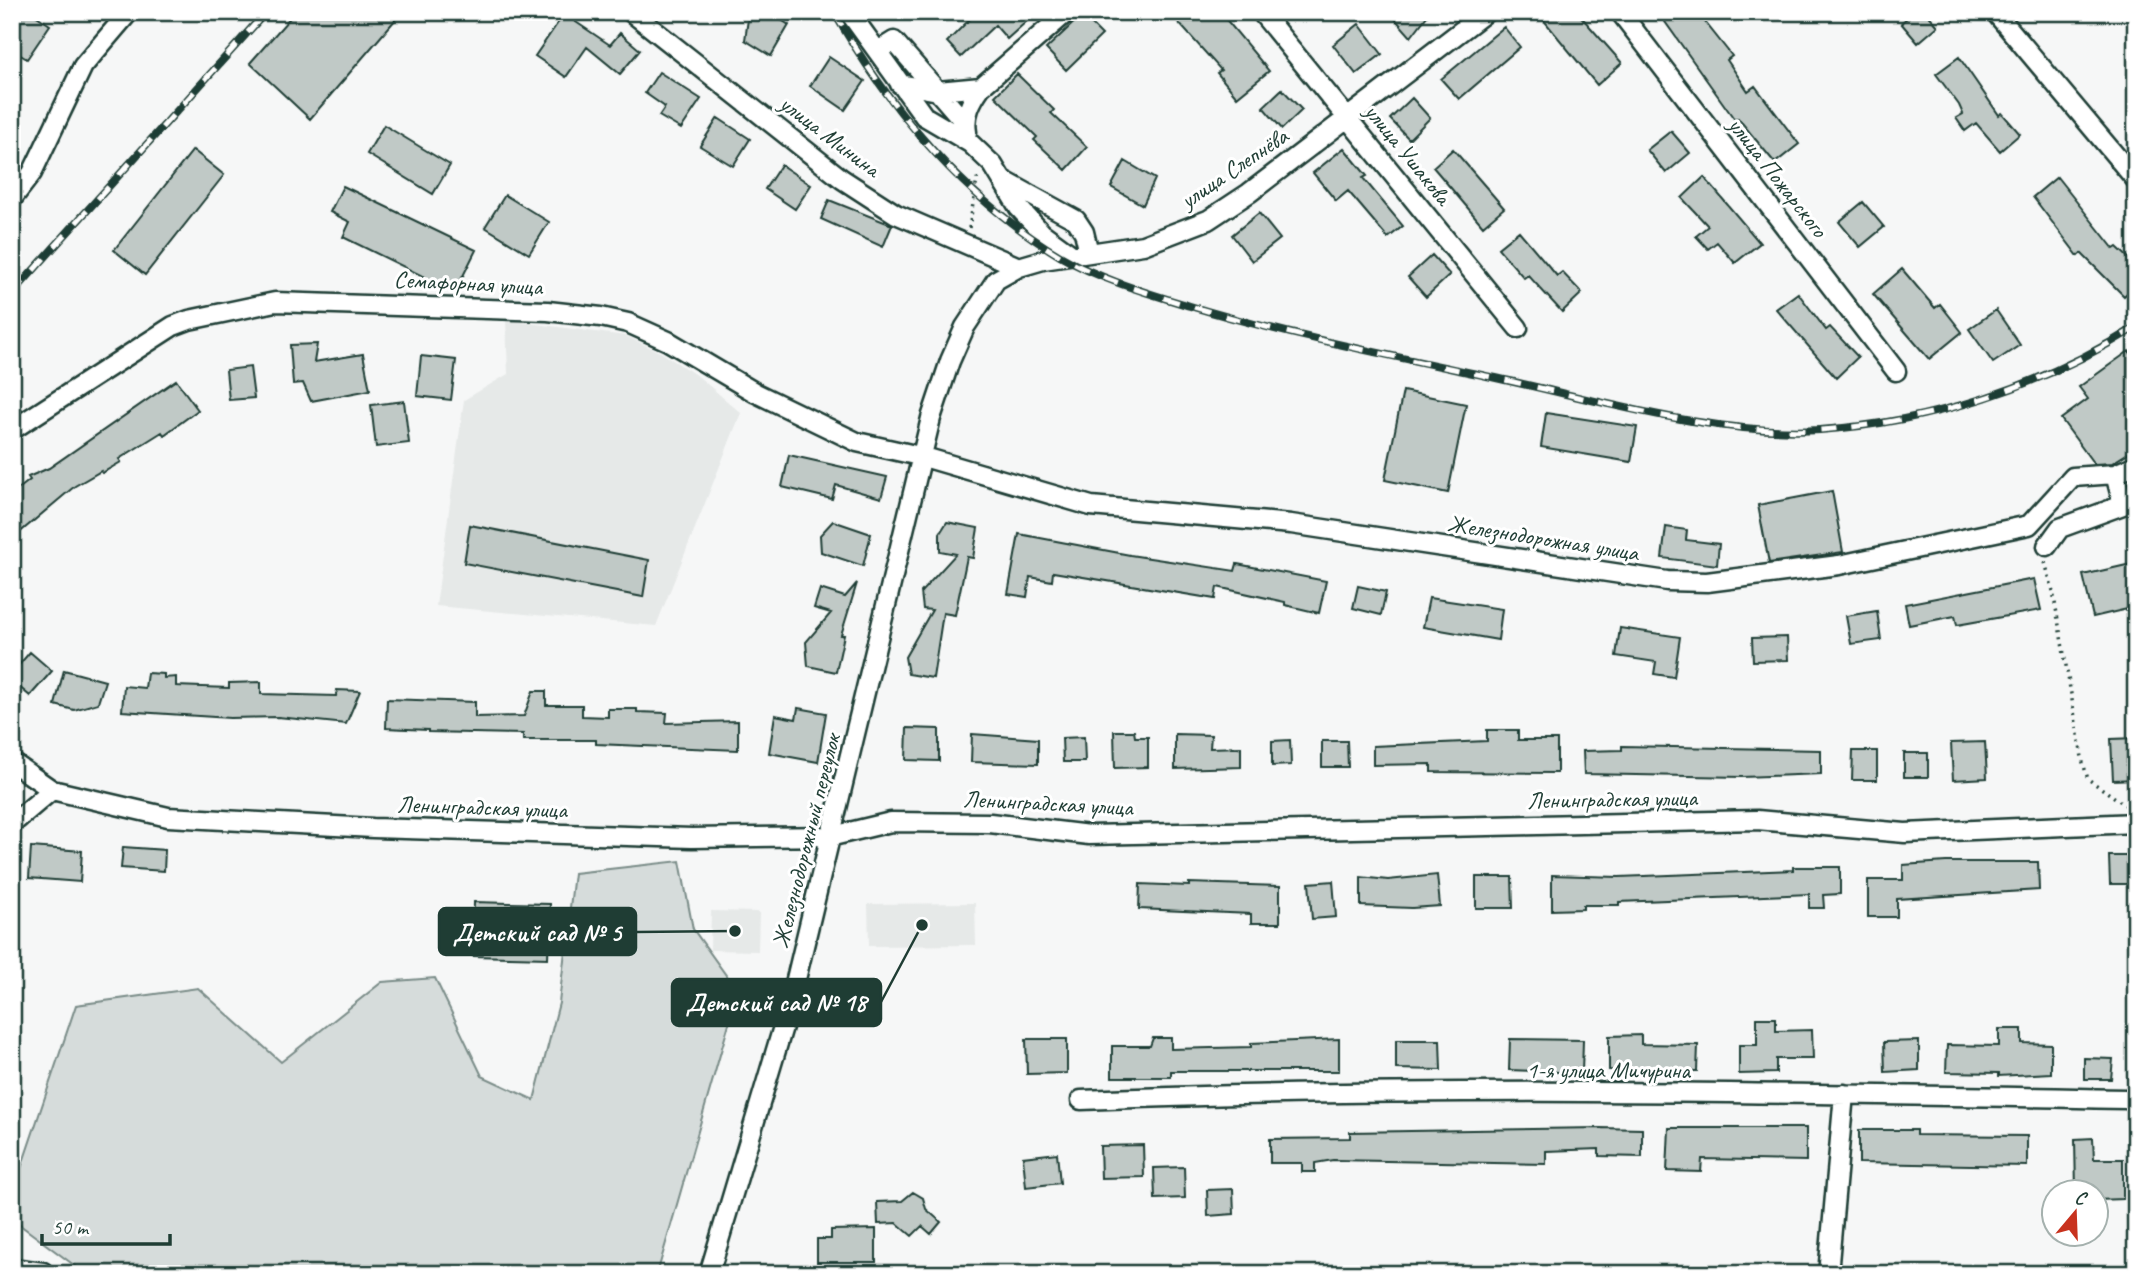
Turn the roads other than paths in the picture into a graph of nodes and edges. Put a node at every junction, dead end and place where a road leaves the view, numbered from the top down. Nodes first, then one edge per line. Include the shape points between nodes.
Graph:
1 (129, 12) edge
2 (631, 12) edge
3 (849, 12) edge
4 (1067, 12) edge
5 (1261, 12) edge
6 (1486, 12) edge
7 (1620, 12) edge
8 (1995, 12) edge
9 (878, 51) junction
10 (900, 84) junction
11 (981, 87) junction
12 (938, 91) junction
13 (1348, 119) junction
14 (966, 124) junction
15 (976, 149) junction
16 (2136, 180) edge
17 (1004, 181) junction
18 (12, 199) edge
19 (1080, 254) junction
20 (1018, 267) junction
21 (1518, 328) dead end
22 (1896, 371) dead end
23 (12, 430) edge
24 (923, 457) junction
25 (2136, 465) edge
26 (2115, 474) junction
27 (2047, 546) road end
28 (12, 762) edge
29 (52, 790) junction
30 (2136, 823) edge
31 (12, 824) edge
32 (833, 836) junction
33 (1844, 1094) junction
34 (2136, 1098) edge
35 (1081, 1100) dead end
36 (12, 1268) edge
37 (43, 1272) edge
38 (709, 1274) edge
39 (1828, 1274) edge

1 - 18 street via 83,66 32,173
2 - 20 street, улица Минина via 842,178 896,214
3 - 9 street
4 - 11 street
5 - 13 street, улица Ушакова
6 - 13 street, улица Слепнёва
7 - 22 street, улица Пожарского
8 - 16 street
9 - 10 street
9 - 12 street via 894,41
10 - 12 street
10 - 15 street via 924,116
11 - 12 street
11 - 14 street via 970,103
12 - 14 street
13 - 19 street, улица Слепнёва via 1208,220 1143,245
13 - 21 street, улица Ушакова
14 - 15 street
15 - 17 street
17 - 19 street via 1019,208 1042,233
17 - 19 street via 1076,220 1084,232
19 - 20 street, улица Слепнёва
20 - 24 street, улица Слепнёва via 996,280 965,327 931,418
23 - 24 street, Семафорная улица via 189,320 275,302 369,303 548,311 628,323 857,442
24 - 26 street, Железнодорожная улица via 1091,506 1291,524 1625,575 1707,582 1839,565 2029,524 2073,477
24 - 32 street, Железнодорожный переулок
25 - 26 street, Железнодорожная улица
26 - 27 street via 2123,505 2060,528
28 - 29 street, Ленинградская улица
29 - 31 street
29 - 32 street, Ленинградская улица via 182,818 678,838
30 - 32 street, Ленинградская улица via 1905,833 1757,820 1089,835 990,823 891,822
32 - 38 street, Железнодорожный переулок via 791,1000
33 - 34 street, 1-я улица Мичурина
33 - 35 street, 1-я улица Мичурина via 1228,1094
33 - 39 street
36 - 37 street

